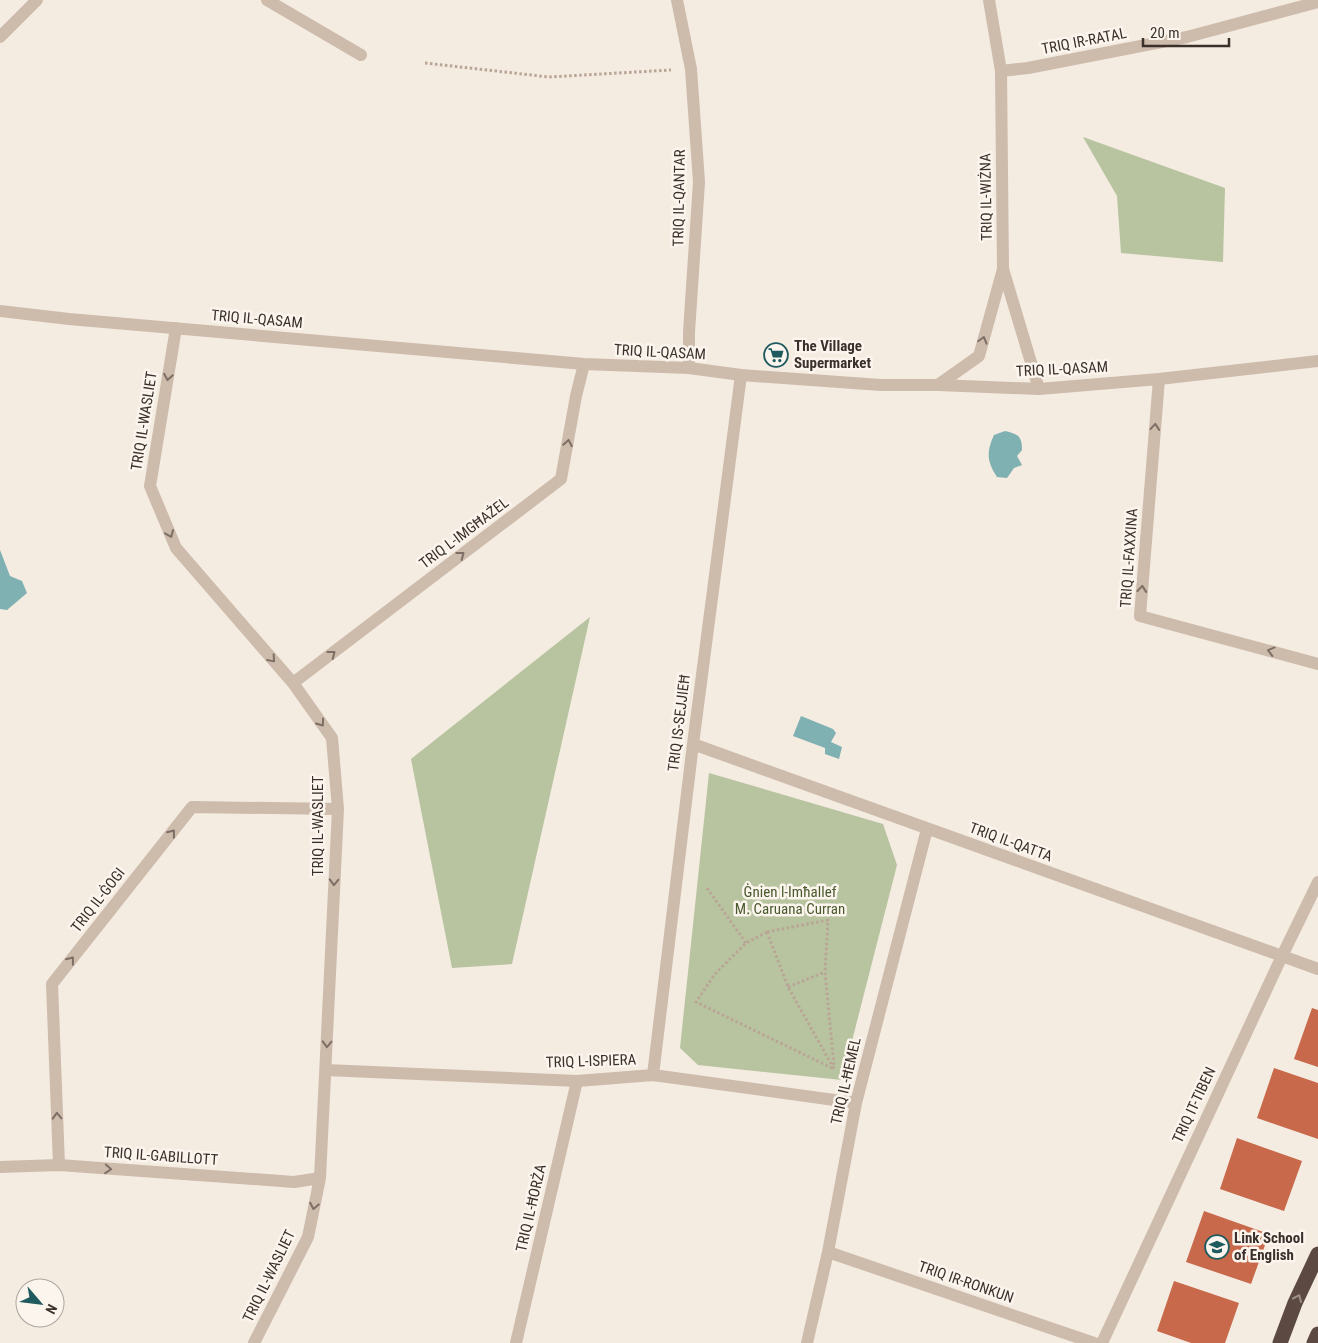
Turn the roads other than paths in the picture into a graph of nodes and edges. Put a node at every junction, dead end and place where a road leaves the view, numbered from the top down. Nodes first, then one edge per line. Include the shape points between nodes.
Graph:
1 (37, 0) edge
2 (267, 0) edge
3 (677, 0) edge
4 (989, 0) edge
5 (1318, 2) edge
6 (0, 37) edge
7 (362, 55) dead end
8 (1001, 70) junction
9 (1004, 269) junction
10 (0, 311) edge
11 (176, 328) junction
12 (1318, 361) edge
13 (584, 364) junction
14 (689, 368) junction
15 (741, 375) junction
16 (1159, 379) junction
17 (938, 384) junction
18 (1039, 389) junction
19 (1318, 664) edge
20 (293, 683) junction
21 (693, 744) junction
22 (338, 809) junction
23 (927, 829) junction
24 (1318, 882) edge
25 (1282, 956) junction
26 (1318, 969) edge
27 (326, 1070) junction
28 (653, 1075) junction
29 (577, 1081) junction
30 (856, 1103) junction
31 (59, 1165) junction
32 (0, 1167) edge
33 (320, 1178) junction
34 (828, 1252) junction
35 (1318, 1254) edge
36 (1318, 1334) edge
37 (254, 1343) edge
38 (516, 1343) edge
39 (807, 1343) edge
40 (1094, 1343) edge
41 (1102, 1343) edge
42 (1280, 1343) edge
43 (1314, 1343) edge

1 - 6 street
2 - 7 street
3 - 14 street, TRIQ IL-QANTAR via 692,69 698,182
4 - 8 street, TRIQ IL-WIŻNA
5 - 8 street, TRIQ IR-RATAL via 1188,37 1028,68
8 - 9 street, TRIQ IL-WIŻNA
17 -> 9 street via 979,356
9 - 18 street, TRIQ IL-WIŻNA
10 - 11 street, TRIQ IL-QASAM
11 - 13 street, TRIQ IL-QASAM
11 -> 20 street, TRIQ IL-WASLIET via 150,486 176,548
12 - 16 street, TRIQ IL-QASAM
13 - 14 street, TRIQ IL-QASAM
20 -> 13 street, TRIQ L-IMGĦAŻEL via 561,479
14 - 15 street, TRIQ IL-QASAM
15 - 17 street, TRIQ IL-QASAM via 881,385
15 - 21 street, TRIQ IS-SEJJIEĦ
16 - 18 street, TRIQ IL-QASAM
19 -> 16 street, TRIQ IL-FAXXINA via 1140,616
17 - 18 street, TRIQ IL-QASAM
20 -> 22 street, TRIQ IL-WASLIET via 332,738
21 - 23 street, TRIQ IL-QATTA
21 - 28 street, TRIQ IS-SEJJIEĦ
22 -> 27 street, TRIQ IL-WASLIET
31 -> 22 street, TRIQ IL-ĠOGI via 52,984 192,807
23 - 25 street, TRIQ IL-QATTA
23 - 30 street, TRIQ IL-ĦEMEL
24 - 25 street, TRIQ IT-TIBEN
25 - 26 street, TRIQ IL-QATTA
25 - 41 street, TRIQ IT-TIBEN
27 - 29 street, TRIQ L-ISPIERA
27 - 33 street, TRIQ IL-WASLIET
28 - 29 street, TRIQ L-ISPIERA
28 - 30 street, TRIQ L-ISPIERA
29 - 38 street, TRIQ IL-ĦORŻA
30 - 34 street, TRIQ IL-ĦEMEL
31 - 32 street, TRIQ IL-GABILLOTT
31 -> 33 street, TRIQ IL-GABILLOTT via 294,1182
33 -> 37 street, TRIQ IL-WASLIET via 308,1237
34 - 39 street, TRIQ IL-ĦEMEL
34 - 40 street, TRIQ IR-RONKUN
42 -> 35 highway
36 - 43 highway

